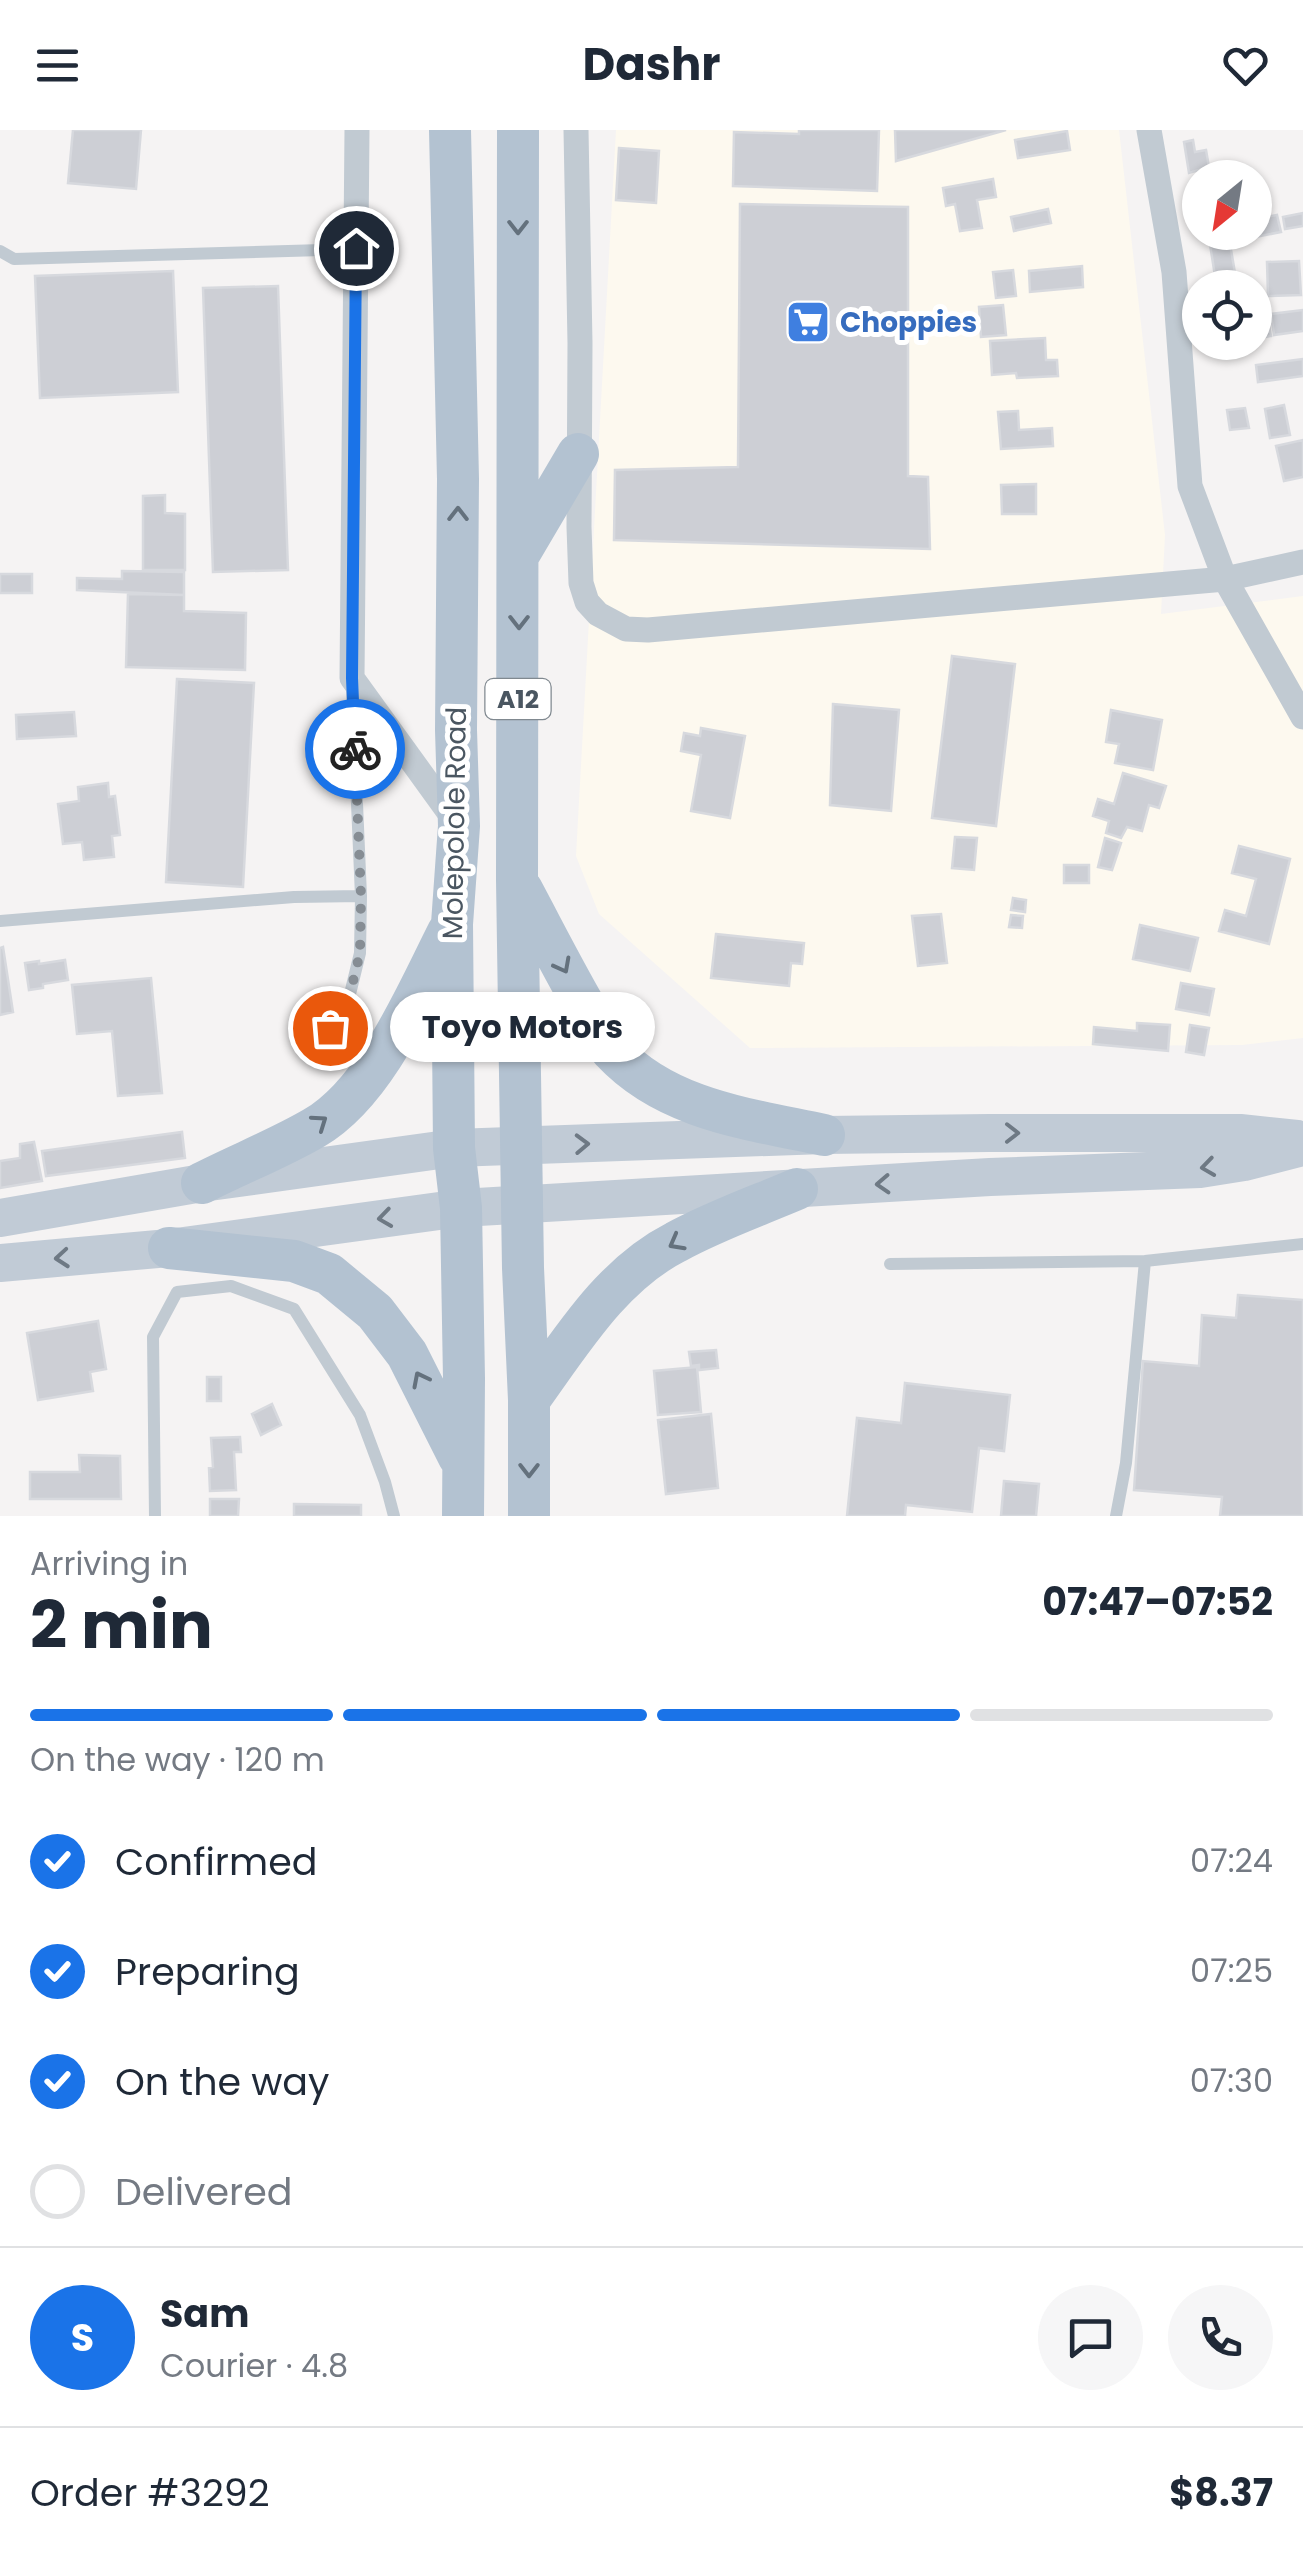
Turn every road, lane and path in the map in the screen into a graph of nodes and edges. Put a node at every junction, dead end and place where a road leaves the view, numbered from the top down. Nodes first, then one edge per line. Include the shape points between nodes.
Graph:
1 (357, 130) edge
2 (450, 130) edge
3 (518, 130) edge
4 (576, 130) edge
5 (1149, 130) edge
6 (356, 248) junction
7 (0, 251) edge
8 (578, 454) junction
9 (519, 554) junction
10 (1303, 562) edge
11 (1225, 579) junction
12 (352, 678) junction
13 (1303, 717) edge
14 (459, 826) junction
15 (518, 880) junction
16 (361, 896) junction
17 (0, 921) edge
18 (452, 924) junction
19 (330, 1028) dead end
20 (824, 1135) junction
21 (1303, 1144) edge
22 (522, 1146) junction
23 (454, 1148) junction
24 (202, 1182) junction
25 (797, 1189) junction
26 (522, 1205) junction
27 (461, 1208) junction
28 (0, 1218) edge
29 (1303, 1244) edge
30 (169, 1248) junction
31 (1144, 1262) junction
32 (0, 1263) edge
33 (890, 1264) dead end
34 (529, 1400) junction
35 (464, 1466) junction
36 (155, 1516) edge
37 (394, 1516) edge
38 (463, 1516) edge
39 (529, 1516) edge
40 (1116, 1516) edge

1 - 6 street
14 -> 2 main road, Molepolole Road / A12
3 -> 9 main road, A12
4 - 8 street
5 - 11 street via 1174,272 1190,486
6 - 7 lane via 14,260
6 - 12 street
8 - 9 main road
8 - 11 street via 581,583 598,614 626,628
9 -> 15 main road, A12
10 - 11 street
11 - 13 street
12 - 14 street
12 - 16 lane
14 - 18 main road, Molepolole Road / A12
15 -> 20 main road via 582,1002 624,1061 669,1094 713,1112
15 - 22 main road, A12
16 - 17 lane
16 - 19 lane via 360,953 350,994
18 - 23 main road, Molepolole Road / A12
24 -> 18 main road via 316,1126 350,1099 382,1060
20 -> 21 main road via 1224,1133
22 -> 20 main road
21 -> 25 main road via 1200,1170
22 - 23 main road
22 - 26 main road, A12
23 - 24 main road
23 - 27 main road, Molepolole Road / A12
24 - 28 main road
25 - 26 main road
25 -> 34 main road via 674,1242 636,1268
26 - 27 main road
26 - 34 main road, A12
27 -> 30 main road
27 - 35 main road, Molepolole Road / A12
29 - 31 lane
30 -> 32 main road
35 -> 30 main road via 407,1354 374,1312 328,1274 294,1261
31 - 33 lane
31 - 40 lane
34 -> 39 main road, A12
35 - 38 main road, Molepolole Road / A12
36 - 37 lane via 153,1337 177,1292 231,1286 294,1309 360,1415

